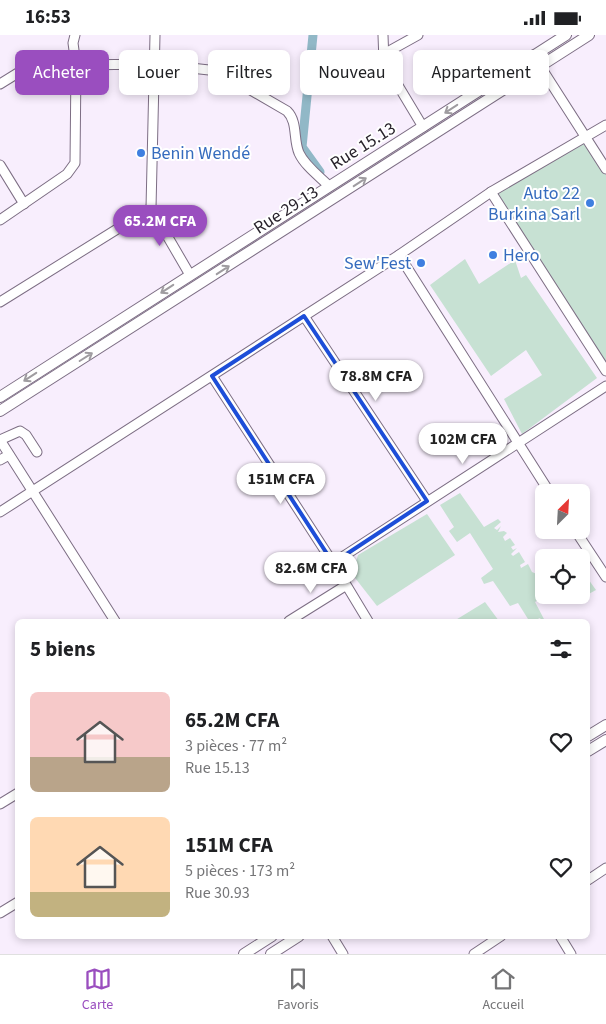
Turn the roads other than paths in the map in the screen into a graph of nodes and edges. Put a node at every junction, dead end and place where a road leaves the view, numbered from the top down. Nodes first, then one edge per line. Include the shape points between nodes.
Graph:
1 (75, 35) edge
2 (155, 35) edge
3 (383, 35) edge
4 (418, 35) edge
5 (566, 35) edge
6 (589, 35) edge
7 (73, 50) edge
8 (155, 50) edge
9 (382, 50) edge
10 (391, 50) edge
11 (541, 50) edge
12 (549, 61) edge
13 (198, 69) edge
14 (15, 75) edge
15 (549, 81) edge
16 (0, 84) edge
17 (403, 92) edge
18 (76, 95) edge
19 (154, 95) edge
20 (472, 95) edge
21 (496, 95) edge
22 (606, 125) edge
23 (423, 127) junction
24 (586, 138) junction
25 (0, 165) edge
26 (606, 169) edge
27 (329, 186) junction
28 (491, 193) junction
29 (24, 204) junction
30 (152, 208) junction
31 (0, 220) edge
32 (399, 255) junction
33 (190, 275) junction
34 (1, 300) edge
35 (304, 316) junction
36 (606, 371) edge
37 (212, 377) junction
38 (606, 386) edge
39 (0, 397) edge
40 (0, 411) edge
41 (0, 440) edge
42 (518, 444) junction
43 (37, 451) dead end
44 (9, 455) junction
45 (0, 460) edge
46 (544, 484) edge
47 (33, 491) junction
48 (427, 501) junction
49 (0, 512) edge
50 (581, 539) edge
51 (333, 563) junction
52 (606, 577) edge
53 (345, 586) junction
54 (114, 619) edge
55 (292, 619) edge
56 (367, 619) edge
57 (606, 725) edge
58 (590, 735) edge
59 (606, 740) edge
60 (590, 750) edge
61 (15, 795) edge
62 (0, 804) edge
63 (606, 868) edge
64 (590, 879) edge
65 (15, 904) edge
66 (0, 913) edge
67 (267, 939) edge
68 (295, 939) edge
69 (334, 939) edge
70 (496, 939) edge
71 (562, 939) edge
72 (244, 954) edge
73 (271, 954) edge
74 (343, 954) edge
75 (474, 954) edge
76 (571, 954) edge

1 - 7 street
2 - 8 street
3 - 9 street
4 - 10 street
5 - 11 main road, Rue 15.13
6 - 12 main road, Rue 29.13
13 - 27 street via 218,71 287,111 292,116 300,155
14 - 16 street
15 - 24 street
17 - 23 street
18 - 29 street via 75,163 67,174
19 - 30 street
20 -> 23 main road, Rue 15.13
40 -> 21 main road, Rue 29.13
22 - 24 street
23 - 27 main road, Rue 15.13
24 - 26 street
24 - 28 street
25 - 29 street
27 - 33 main road, Rue 15.13
28 - 32 street
28 - 36 street
29 - 31 street
30 - 33 street
30 - 34 street
32 - 35 street
32 - 42 street
33 -> 39 main road, Rue 15.13
35 - 37 street
35 - 48 street
37 - 47 street
37 - 51 street
38 - 42 street
41 - 43 street via 20,431
41 - 44 street
42 - 46 street
42 - 48 street
44 - 45 street
44 - 47 street
47 - 49 street
47 - 54 street
48 - 51 street
50 - 52 street
51 - 53 street
53 - 55 street
53 - 56 street
57 - 58 main road
59 - 60 main road
61 - 62 street
63 - 64 street
65 - 66 street
67 - 72 main road
68 - 73 main road
69 - 74 street
70 - 75 street
71 - 76 street

